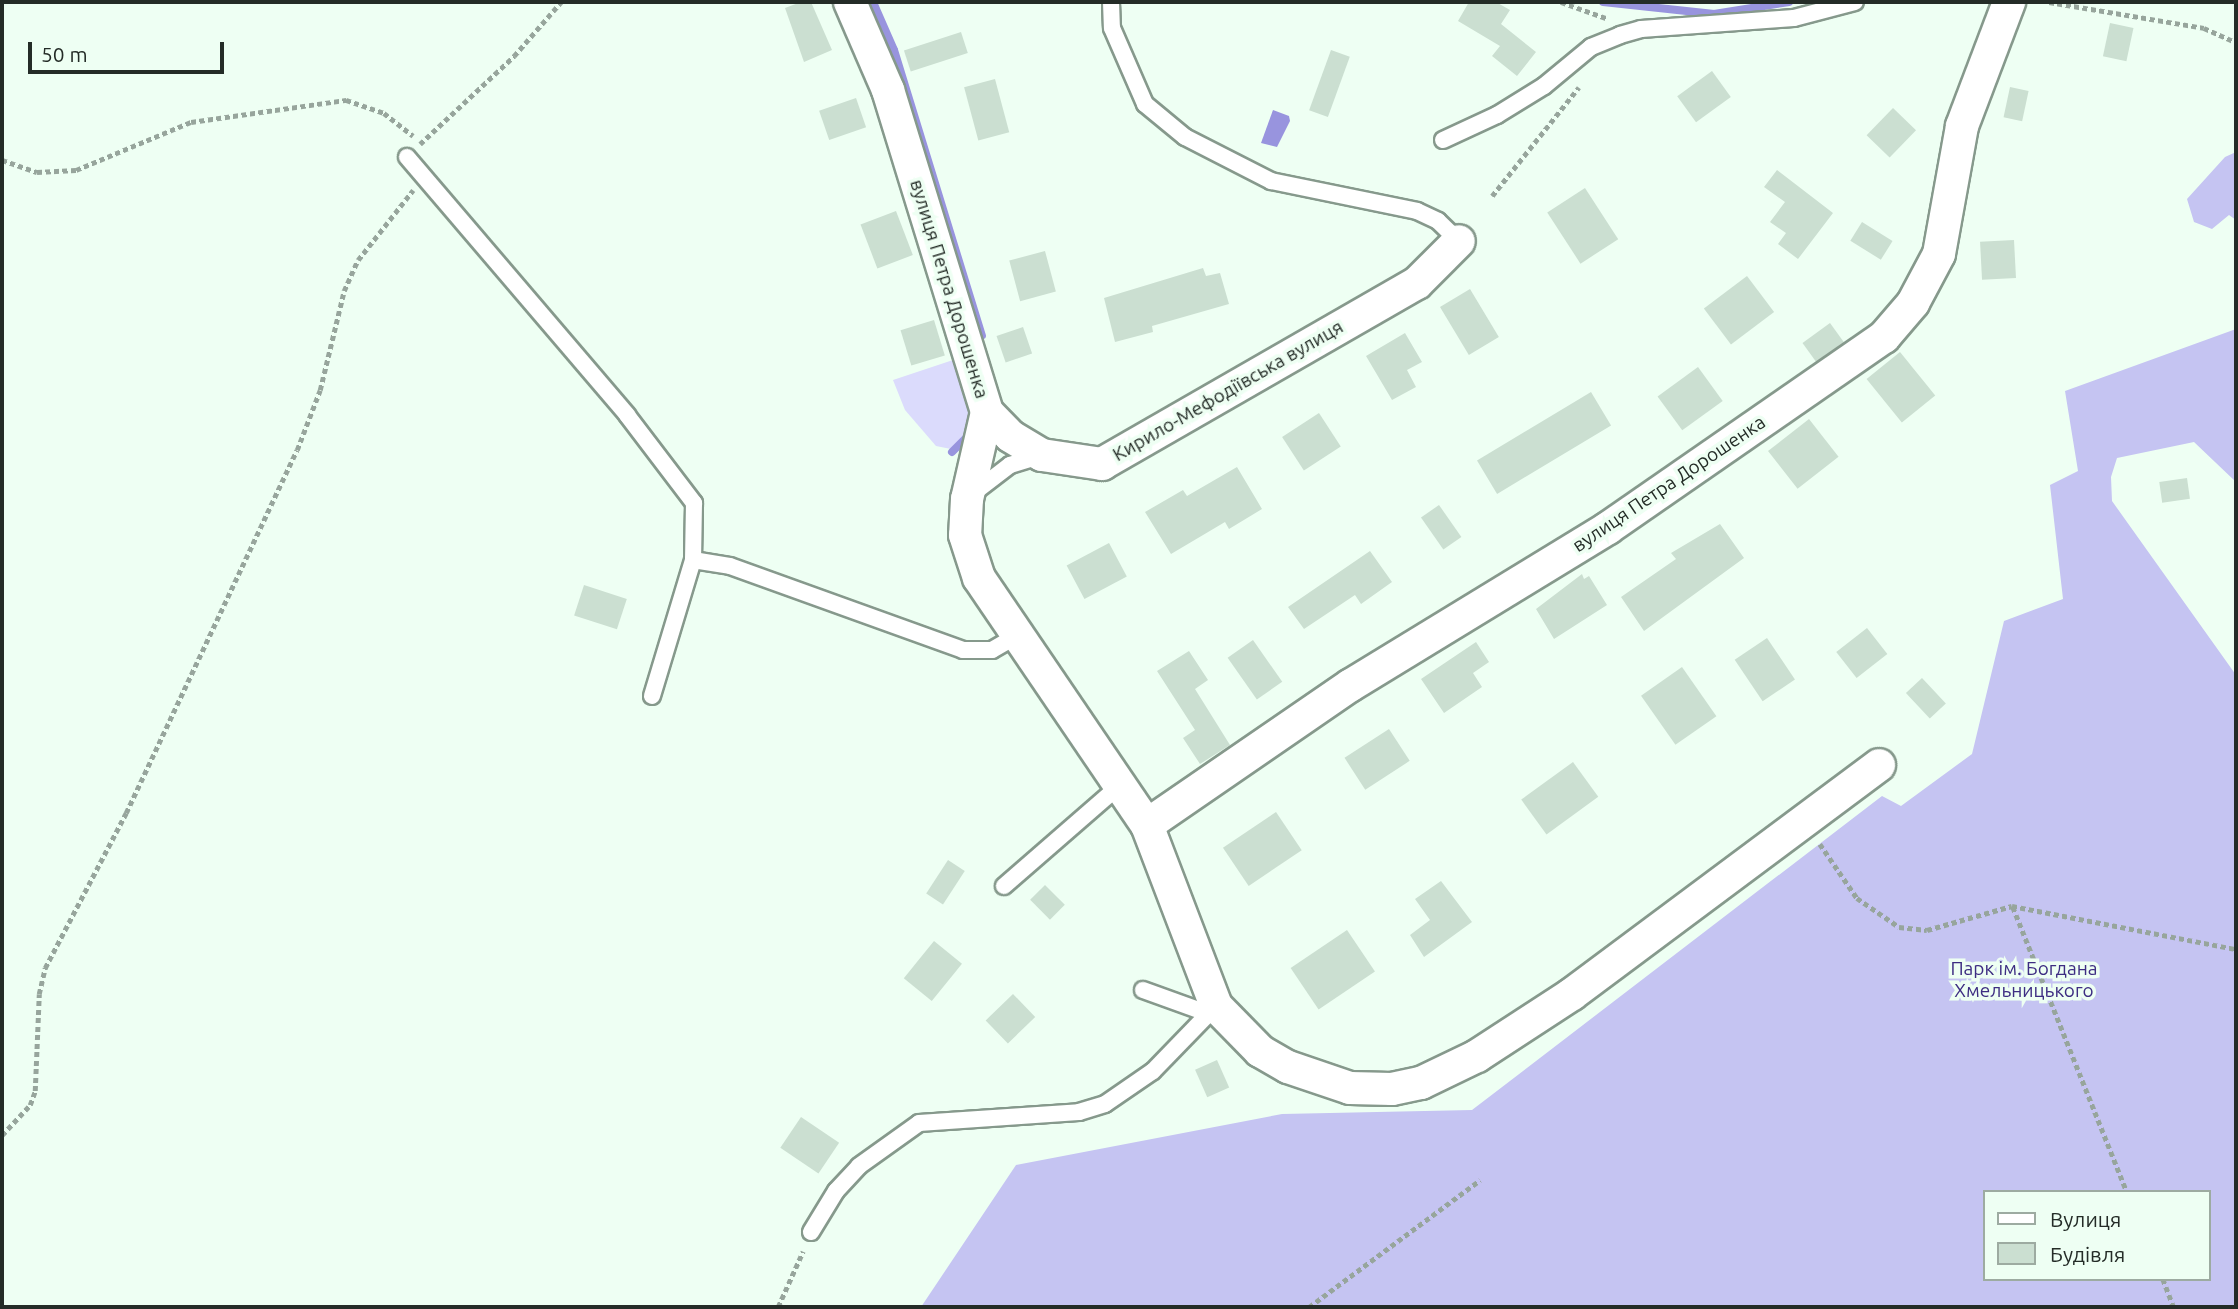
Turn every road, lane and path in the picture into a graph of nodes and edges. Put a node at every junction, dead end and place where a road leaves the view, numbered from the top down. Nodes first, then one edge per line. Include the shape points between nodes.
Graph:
1 (561, 2) edge
2 (850, 2) edge
3 (1111, 2) edge
4 (1561, 2) edge
5 (1855, 2) edge
6 (2009, 2) edge
7 (2049, 2) edge
8 (1641, 29) junction
9 (2236, 42) edge
10 (1586, 78) dead end
11 (1443, 139) dead end
12 (421, 143) junction
13 (407, 157) joint
14 (2, 160) edge
15 (425, 178) junction
16 (1492, 196) dead end
17 (1459, 241) joint
18 (987, 412) junction
19 (1042, 455) junction
20 (967, 499) junction
21 (693, 560) junction
22 (1016, 636) junction
23 (652, 696) dead end
24 (1879, 765) dead end
25 (1119, 786) junction
26 (1804, 821) junction
27 (1147, 825) junction
28 (1004, 886) dead end
29 (2012, 906) junction
30 (2236, 949) edge
31 (1143, 990) dead end
32 (1212, 1009) junction
33 (2, 1135) edge
34 (1480, 1180) dead end
35 (2126, 1190) edge
36 (811, 1232) joint
37 (2164, 1281) edge
38 (778, 1307) edge
39 (1309, 1307) edge
40 (2174, 1307) edge

1 - 12 path via 514,56
2 - 18 street, вулиця Петра Дорошенка via 888,90
3 - 17 lane via 1115,39 1145,104 1185,137 1271,181 1417,211
4 - 8 path
5 - 8 lane via 1794,18
6 - 27 street, вулиця Петра Дорошенка via 1962,126 1939,254 1913,303 1884,337 1608,528 1351,685
7 - 9 path via 2204,28
8 - 11 lane via 1591,47 1544,86 1497,115
10 - 16 path
12 - 13 path
12 - 14 path via 384,113 346,100 191,122 64,172 37,173
13 - 15 lane
15 - 21 lane via 682,483 697,517
15 - 33 path via 391,213 358,260 344,291 320,390 297,450 126,814 45,968 39,994 35,1091 30,1105
17 - 19 street, Кирило-Мефодіївська вулиця via 1417,283 1102,464
18 - 19 street, Кирило-Мефодіївська вулиця via 1010,436
18 - 20 street, вулиця Петра Дорошенка
19 - 20 lane via 1010,465
20 - 22 street, вулиця Петра Дорошенка via 965,535 979,578
21 - 22 lane via 730,566 963,650 992,650
21 - 23 lane
22 - 25 street, вулиця Петра Дорошенка
24 - 26 street, вулиця Петра Дорошенка
25 - 27 street, вулиця Петра Дорошенка
25 - 28 lane
26 - 29 path via 1857,898 1899,927 1927,930
26 - 32 street, вулиця Петра Дорошенка via 1572,994 1477,1056 1421,1083 1350,1087 1322,1080 1260,1051
27 - 32 street, вулиця Петра Дорошенка
29 - 30 path
29 - 35 path
31 - 32 lane
32 - 36 lane via 1153,1071 1105,1104 1079,1112 919,1123 859,1166 836,1191
34 - 39 path
36 - 38 path
37 - 40 path

